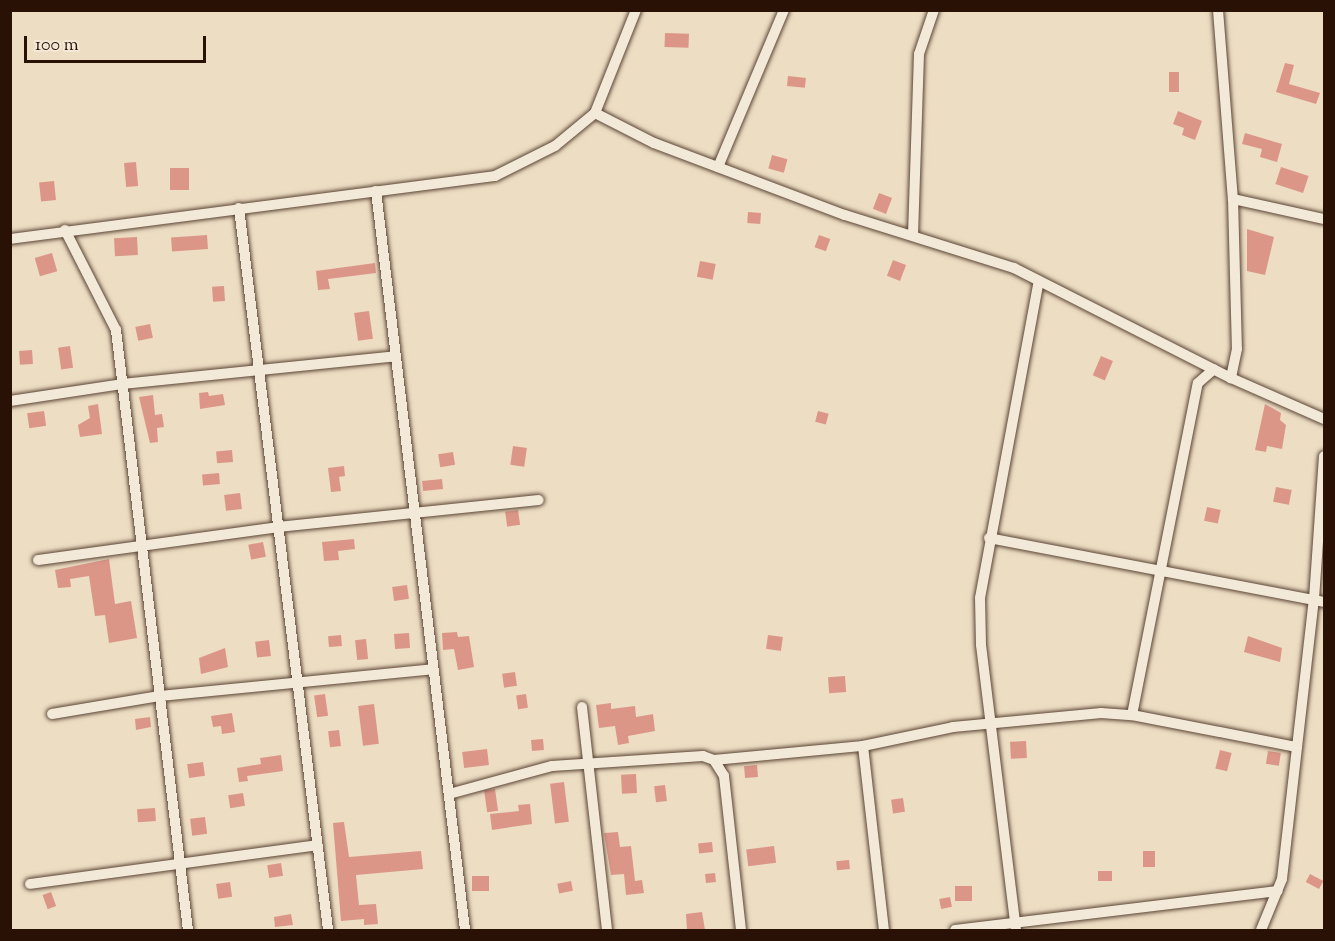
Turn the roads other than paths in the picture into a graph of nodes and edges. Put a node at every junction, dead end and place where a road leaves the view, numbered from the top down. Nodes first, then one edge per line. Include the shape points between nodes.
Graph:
1 (636, 10) edge
2 (784, 10) edge
3 (934, 10) edge
4 (1218, 10) edge
5 (596, 113) junction
6 (718, 167) junction
7 (376, 191) junction
8 (1233, 199) junction
9 (238, 208) junction
10 (1324, 219) edge
11 (65, 230) junction
12 (913, 235) junction
13 (10, 239) edge
14 (1039, 281) junction
15 (396, 356) junction
16 (259, 369) junction
17 (1214, 369) junction
18 (1231, 378) junction
19 (122, 384) junction
20 (10, 401) edge
21 (1324, 419) edge
22 (1324, 456) edge
23 (538, 500) dead end
24 (415, 513) junction
25 (278, 527) junction
26 (989, 538) junction
27 (141, 545) junction
28 (38, 560) dead end
29 (1161, 570) junction
30 (1319, 600) edge
31 (433, 669) junction
32 (297, 682) junction
33 (160, 696) junction
34 (582, 707) dead end
35 (52, 714) dead end
36 (1132, 715) junction
37 (990, 723) junction
38 (863, 746) junction
39 (1297, 747) junction
40 (714, 760) junction
41 (589, 765) junction
42 (448, 794) junction
43 (317, 844) junction
44 (180, 861) junction
45 (30, 884) dead end
46 (1278, 891) junction
47 (1016, 927) edge
48 (188, 930) edge
49 (327, 930) edge
50 (465, 930) edge
51 (607, 930) edge
52 (741, 930) edge
53 (884, 930) edge
54 (955, 930) edge
55 (1261, 930) edge

1 - 5 street
2 - 6 street
3 - 12 street via 919,54
4 - 8 street
5 - 6 street via 654,143
5 - 7 street via 555,146 495,176
6 - 12 street via 845,215
7 - 9 street
7 - 15 street
8 - 10 street
8 - 18 street via 1238,349
9 - 11 street
9 - 16 street
11 - 13 street
11 - 19 street via 116,330
12 - 14 street via 1014,268
14 - 17 street
14 - 26 street
15 - 16 street
15 - 24 street
16 - 19 street
16 - 25 street
17 - 18 street
17 - 29 street via 1198,383
18 - 21 street
19 - 20 street
19 - 27 street
22 - 30 street
23 - 24 street
24 - 25 street
24 - 31 street
25 - 27 street
25 - 32 street
26 - 29 street
26 - 37 street via 980,598
27 - 28 street
27 - 33 street
29 - 30 street
29 - 36 street
30 - 39 street
31 - 32 street
31 - 42 street
32 - 33 street
32 - 43 street
33 - 35 street
33 - 44 street
34 - 41 street
36 - 37 street via 1101,712
36 - 39 street
37 - 38 street
37 - 47 street
38 - 40 street
38 - 53 street
39 - 46 street
40 - 41 street via 703,756
40 - 52 street via 724,776
41 - 42 street via 552,766
41 - 51 street
42 - 50 street
43 - 44 street
43 - 49 street
44 - 45 street
44 - 48 street
46 - 47 street
46 - 55 street
47 - 54 street

